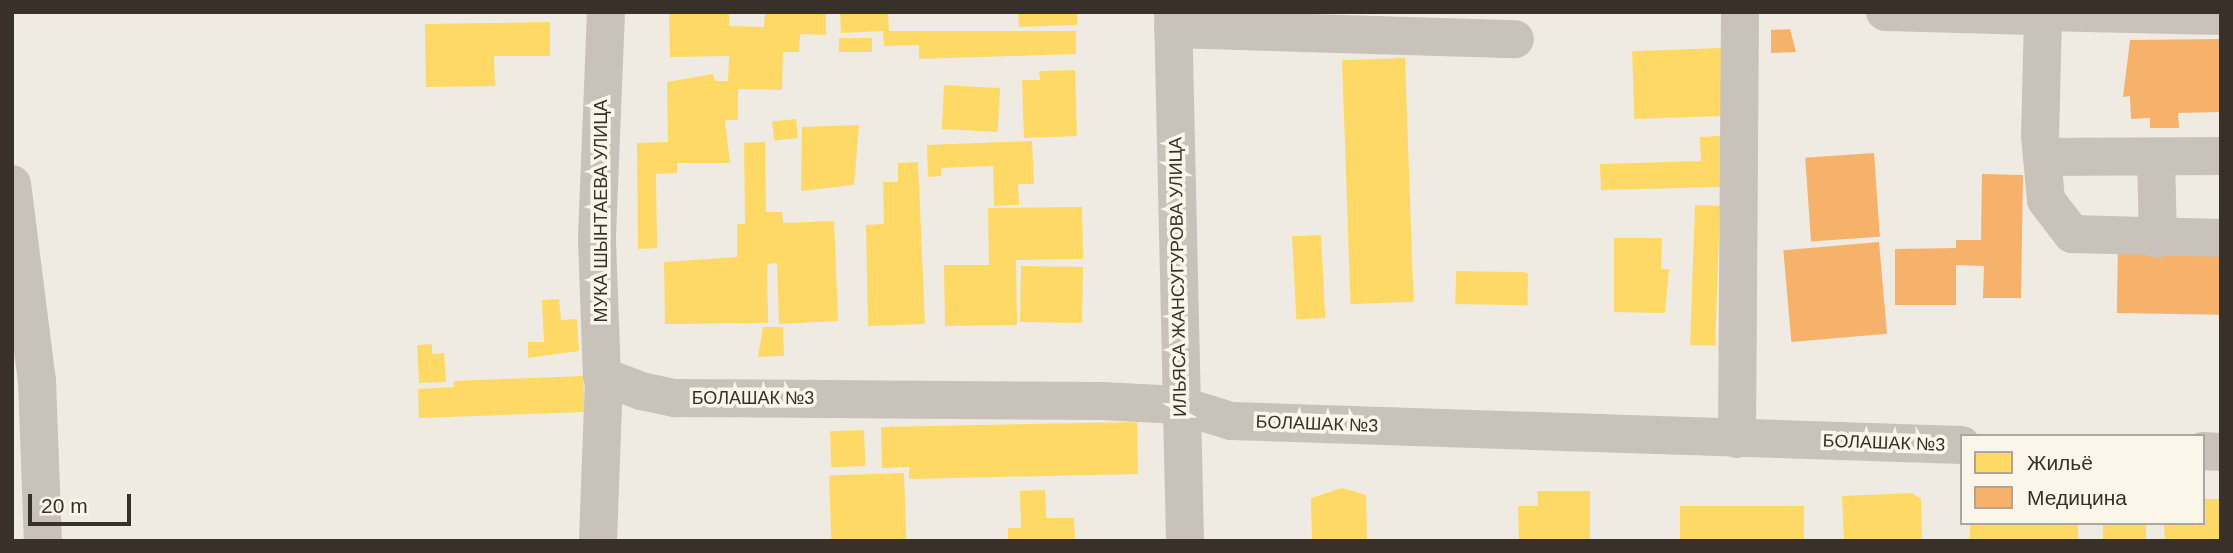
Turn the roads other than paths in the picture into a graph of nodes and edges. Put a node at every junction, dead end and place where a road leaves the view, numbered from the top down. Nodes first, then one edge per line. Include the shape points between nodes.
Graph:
1 (606, 12) edge
2 (1740, 12) edge
3 (1885, 12) edge
4 (2043, 14) edge
5 (2221, 16) edge
6 (1173, 21) edge
7 (1515, 39) dead end
8 (2221, 156) edge
9 (2157, 157) junction
10 (2042, 158) junction
11 (12, 184) edge
12 (2221, 238) edge
13 (2158, 239) junction
14 (604, 376) junction
15 (1178, 405) junction
16 (1737, 439) junction
17 (1960, 445) edge
18 (44, 541) edge
19 (598, 541) edge
20 (1185, 541) edge

1 - 14 street, МУКА ШЫНТАЕВА УЛИЦА via 597,241
2 - 16 street
3 - 4 street
4 - 5 street
4 - 10 street
6 - 7 street
6 - 15 street, ИЛЬЯСА ЖАНСУГУРОВА УЛИЦА
8 - 9 street
9 - 10 street
9 - 13 street
10 - 13 street via 2046,200 2072,234
11 - 18 street via 37,381
12 - 13 street
14 - 15 street, БОЛАШАК №3 via 675,398
14 - 19 street, МУКА ШЫНТАЕВА УЛИЦА
15 - 16 street, БОЛАШАК №3 via 1231,421
15 - 20 street, ИЛЬЯСА ЖАНСУГУРОВА УЛИЦА
16 - 17 street, БОЛАШАК №3

